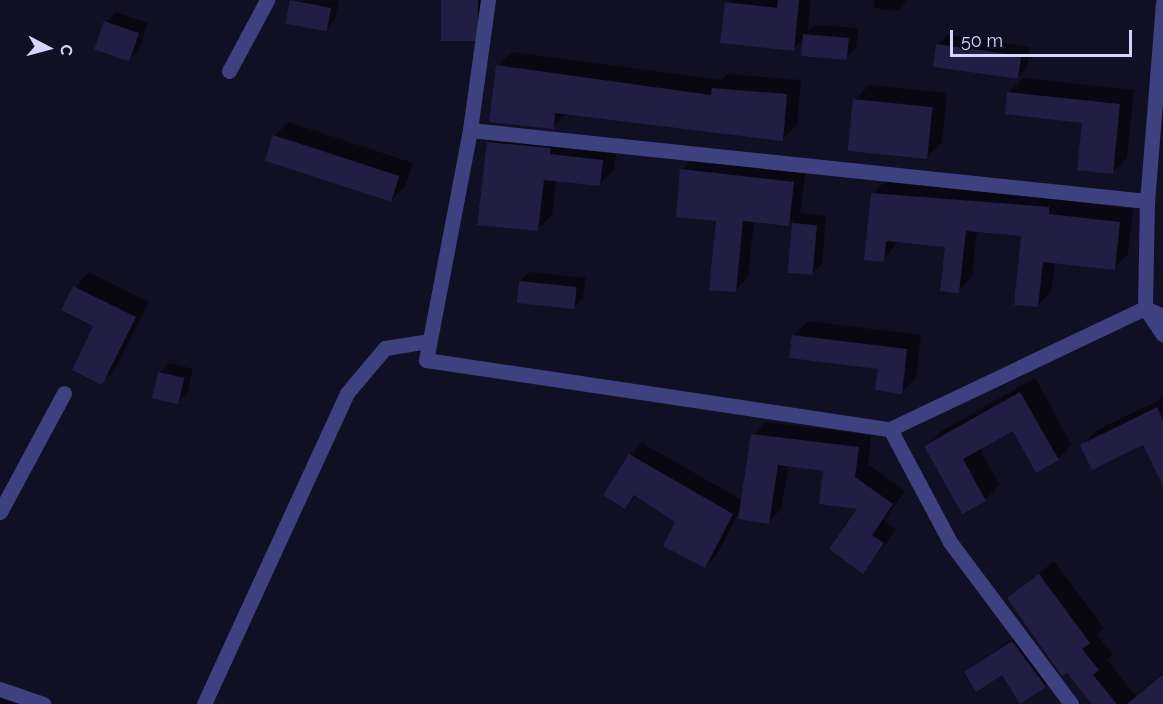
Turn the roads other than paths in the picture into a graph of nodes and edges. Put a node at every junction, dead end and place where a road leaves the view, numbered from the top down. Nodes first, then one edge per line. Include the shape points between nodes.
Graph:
1 (267, 0) edge
2 (488, 0) edge
3 (1163, 3) edge
4 (229, 71) dead end
5 (1160, 81) edge
6 (470, 130) junction
7 (1147, 201) junction
8 (1145, 308) junction
9 (1163, 316) edge
10 (1163, 335) edge
11 (429, 341) junction
12 (64, 393) dead end
13 (890, 429) junction
14 (0, 512) edge
15 (0, 688) edge
16 (43, 704) edge
17 (204, 704) edge
18 (1071, 704) edge

1 - 4 street
2 - 6 street
3 - 5 street
5 - 7 street
6 - 7 street
6 - 11 street
7 - 8 street
8 - 9 street
8 - 10 street
8 - 13 street
11 - 13 street via 426,360
11 - 17 street via 385,348 347,393
12 - 14 street
13 - 18 street via 950,542
15 - 16 street

